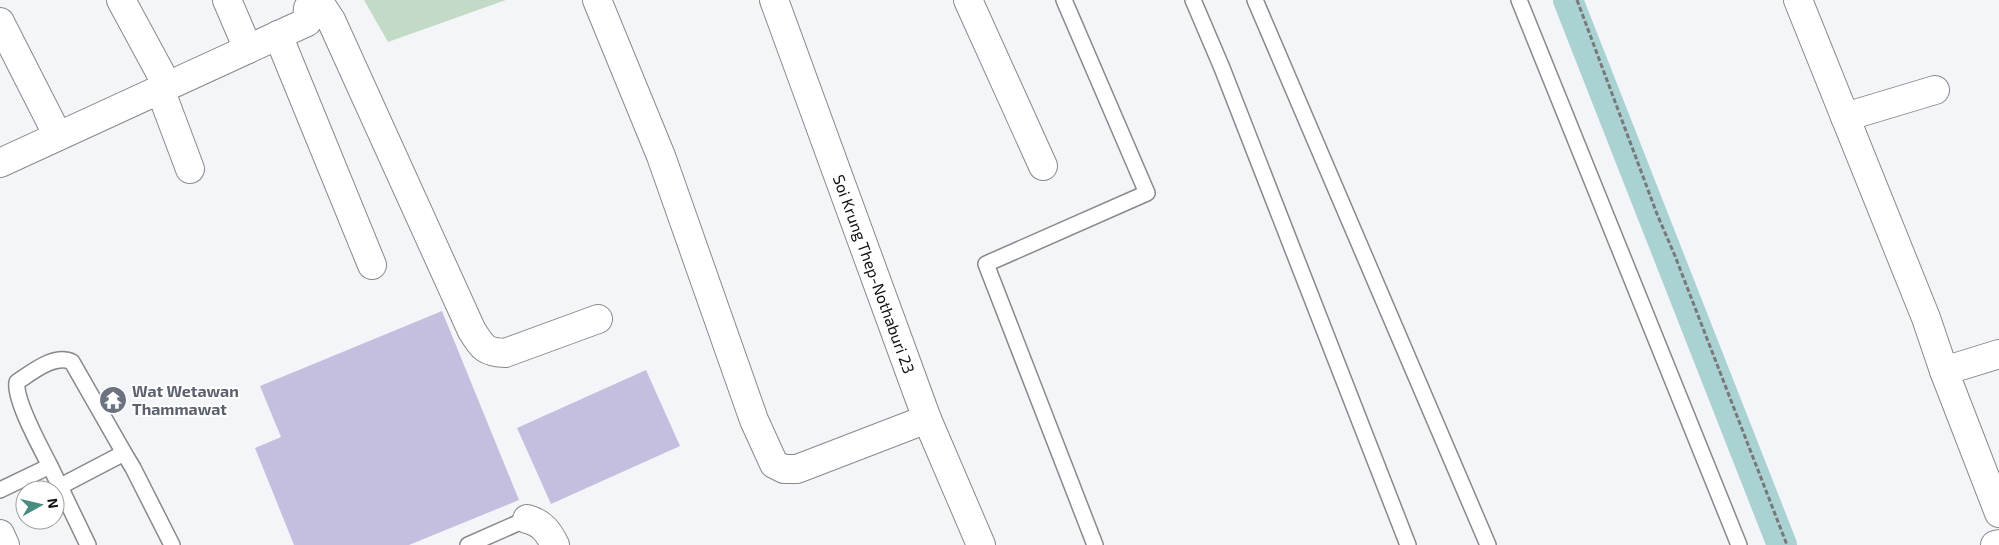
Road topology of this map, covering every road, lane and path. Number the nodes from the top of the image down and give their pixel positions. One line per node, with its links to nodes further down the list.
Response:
1 (121, 0): 16 (street)
2 (227, 0): 15 (street)
3 (597, 0): 27 (street)
4 (774, 0): 27 (street, Soi Krung Thep-Nothaburi 23)
5 (968, 0): 21 (street)
6 (1064, 0): 44 (lane)
7 (1193, 0): 45 (lane)
8 (1255, 0): 46 (lane)
9 (1519, 0): 47 (lane)
10 (1577, 0): 48 (path)
11 (1798, 0): 18 (street)
12 (319, 2): 14 (street); 24 (street)
13 (0, 22): 19 (street)
14 (278, 35): 15 (street); 23 (street)
15 (248, 49): 16 (street)
16 (164, 87): 19 (street); 22 (street)
17 (1935, 90): 18 (street)
18 (1845, 117): 26 (street)
19 (58, 136): 20 (street)
20 (0, 163)
21 (1043, 166)
22 (190, 169)
23 (372, 266)
24 (598, 319)
25 (1999, 354): 26 (street)
26 (1944, 371): 34 (street)
27 (927, 419): 43 (street, Soi Krung Thep-Nothaburi 23)
28 (124, 453): 29 (lane); 31 (lane); 40 (lane)
29 (50, 466): 30 (lane); 32 (lane)
30 (56, 480)
31 (65, 484)
32 (0, 490)
33 (65, 499): 39 (lane)
34 (1999, 512)
35 (527, 519): 41 (lane); 42 (street)
36 (0, 534): 38 (street)
37 (1999, 544): 49 (street)
38 (5, 545)
39 (88, 545)
40 (172, 545)
41 (468, 545)
42 (555, 545)
43 (981, 545)
44 (1095, 545)
45 (1408, 545)
46 (1488, 545)
47 (1738, 545)
48 (1787, 545)
49 (1995, 545)

